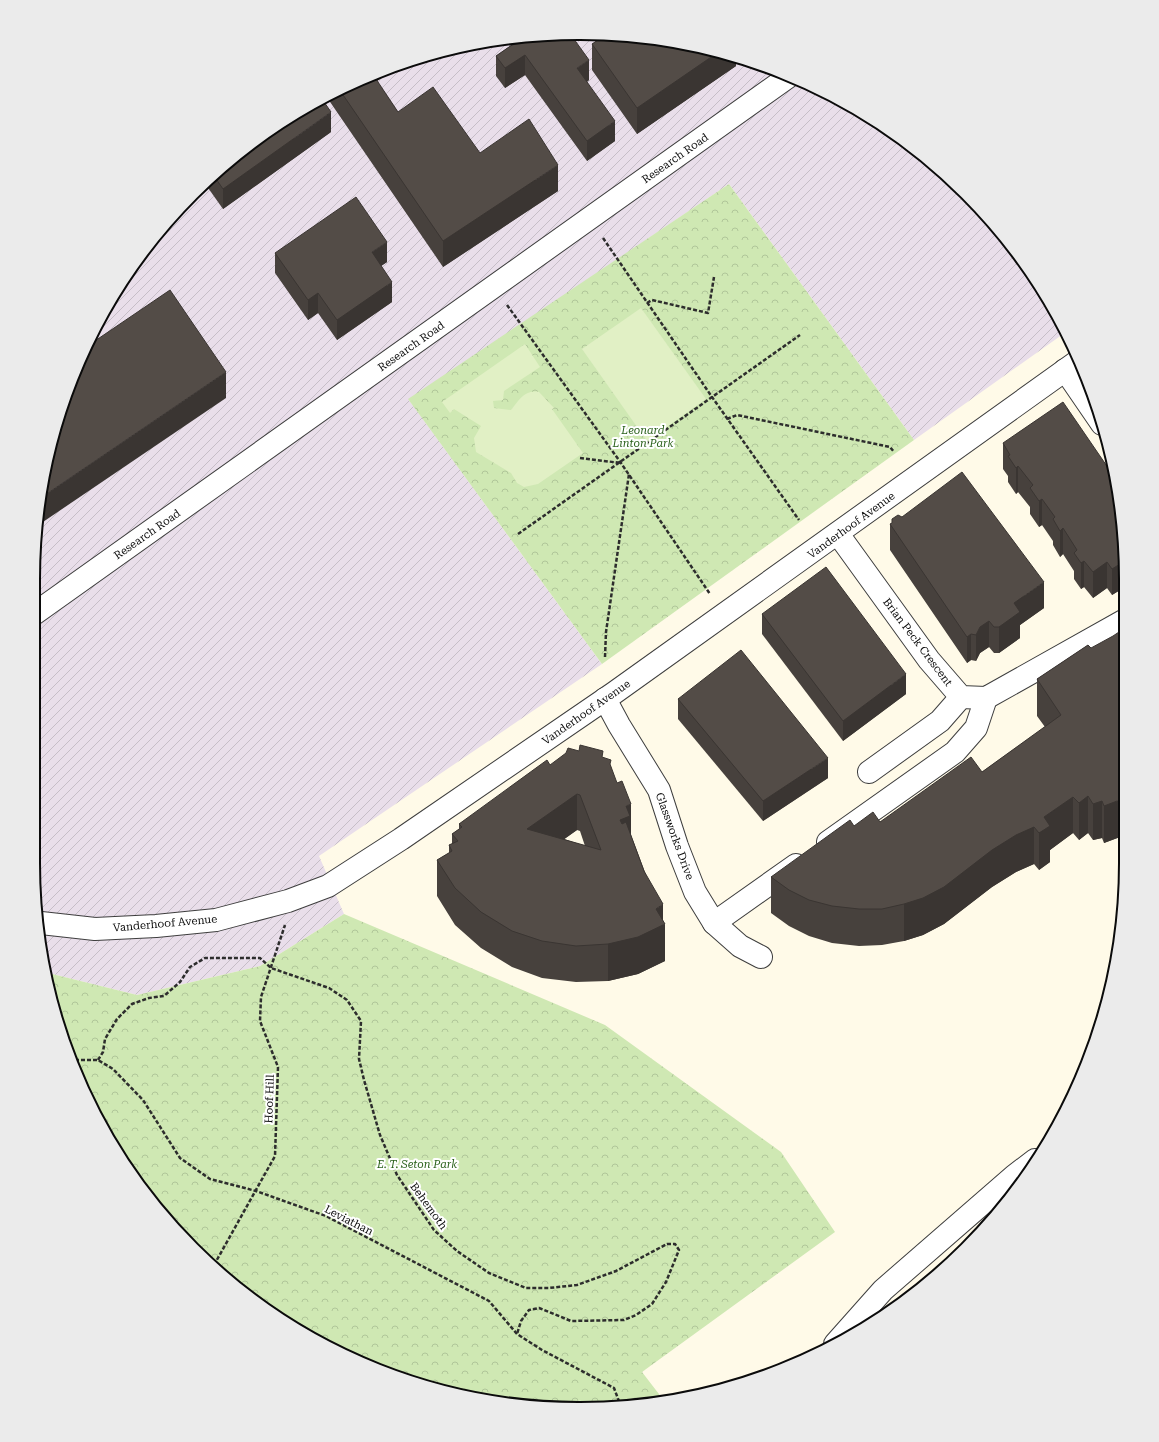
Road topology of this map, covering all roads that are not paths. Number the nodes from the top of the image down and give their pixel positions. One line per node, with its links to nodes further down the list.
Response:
1 (784, 80): 5 (street, Research Road)
2 (1072, 365): 3 (street); 4 (street, Vanderhoof Avenue)
3 (1083, 386)
4 (838, 534): 7 (street, Brian Peck Crescent); 9 (street, Vanderhoof Avenue)
5 (40, 610)
6 (1119, 623): 8 (street)
7 (960, 697): 8 (street, Brian Peck Crescent); 10 (street)
8 (986, 698): 12 (street)
9 (605, 699): 11 (street, Vanderhoof Avenue); 12 (street, Glassworks Drive)
10 (869, 772)
11 (44, 923)
12 (714, 923): 13 (street, Glassworks Drive)
13 (761, 957)
14 (1023, 1169): 15 (street)
15 (845, 1332)

